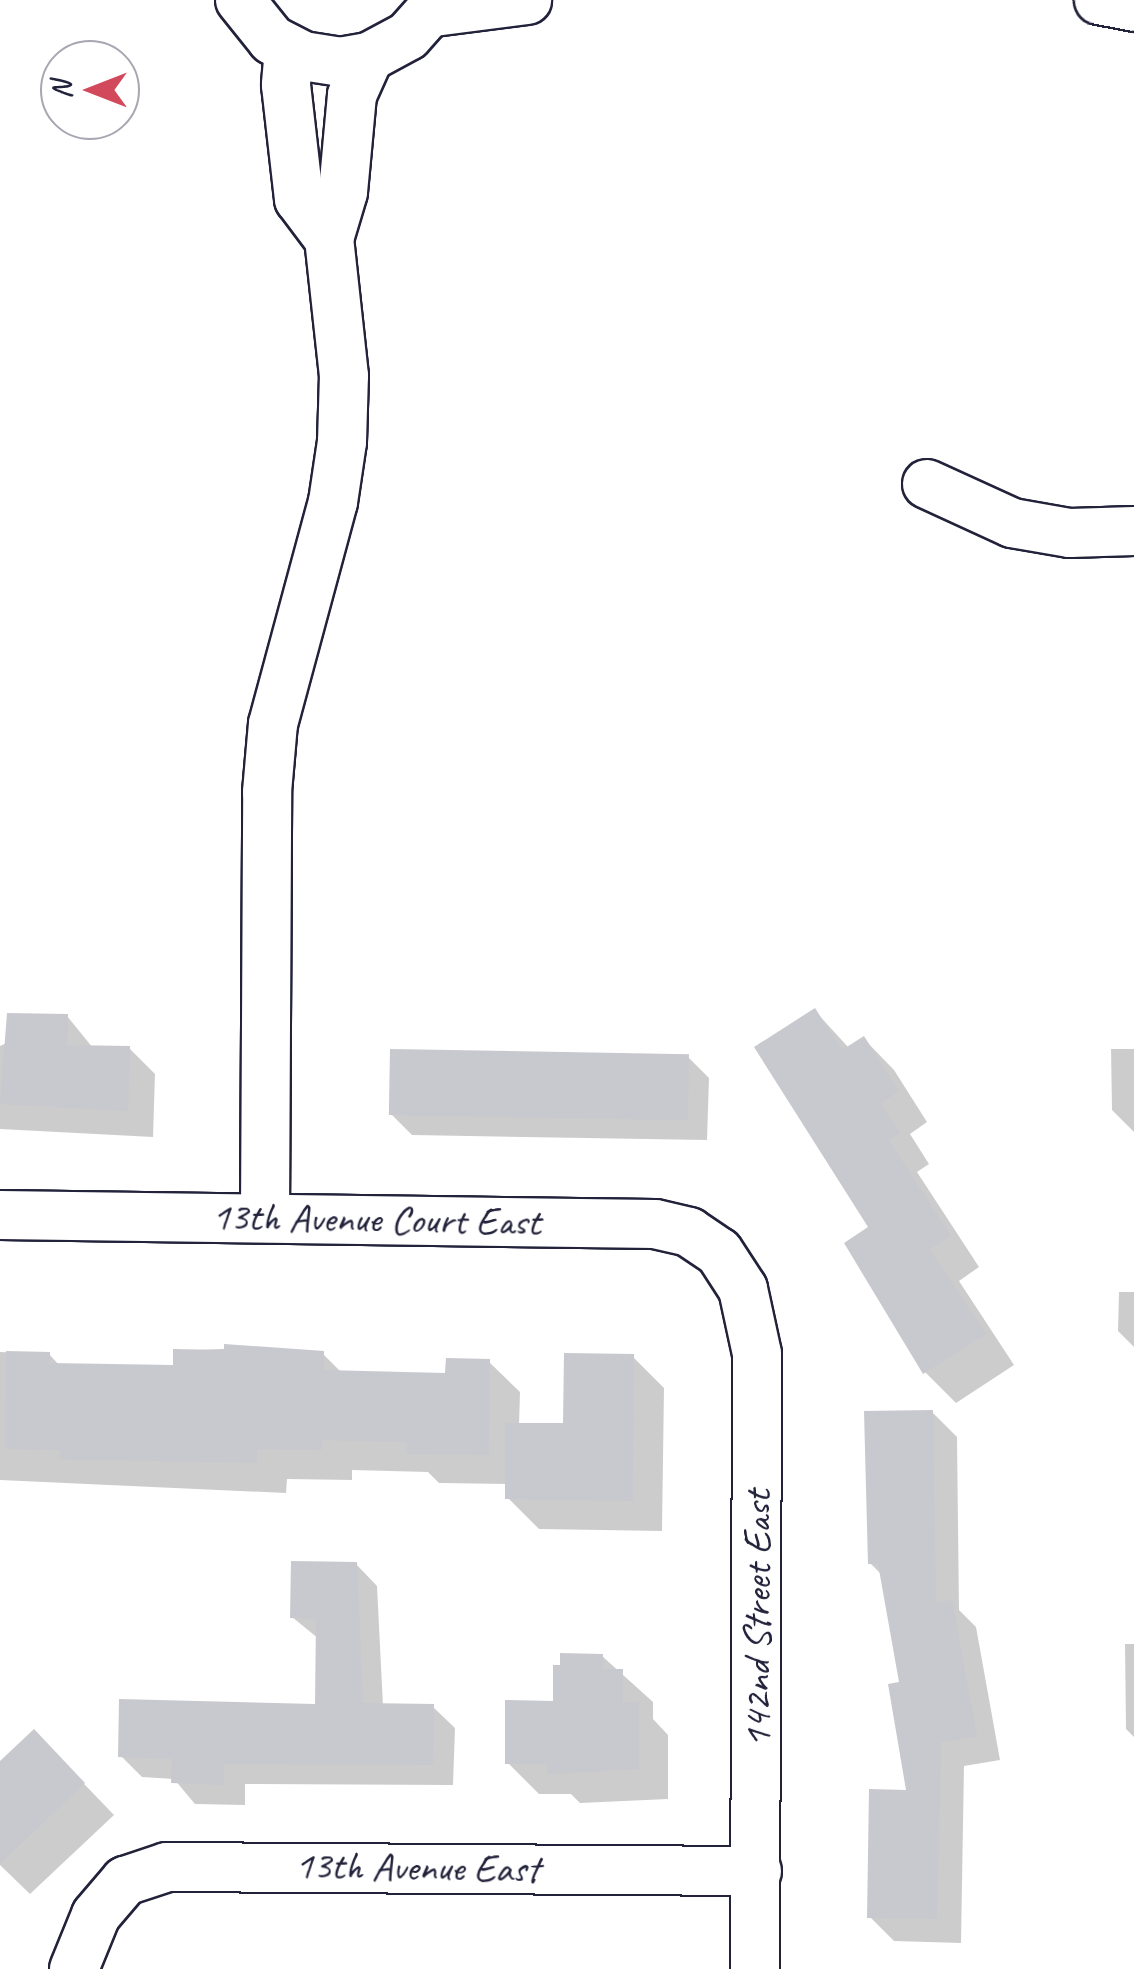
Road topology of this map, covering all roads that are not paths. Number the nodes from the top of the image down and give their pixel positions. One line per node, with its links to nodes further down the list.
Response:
1 (240, 0): 6 (street)
2 (526, 0): 4 (street)
3 (1099, 0): 5 (street)
4 (437, 6): 7 (street)
5 (1134, 7)
6 (289, 49): 7 (street); 8 (street)
7 (369, 57): 8 (street)
8 (329, 239): 12 (street)
9 (927, 484): 10 (street)
10 (1134, 531)
11 (0, 1215): 12 (street, 13th Avenue Court East)
12 (264, 1216): 13 (street, 13th Avenue Court East)
13 (735, 1273): 14 (street, 142nd Street East)
14 (756, 1871): 15 (street, 13th Avenue East); 16 (street, 142nd Street East)
15 (74, 1969)
16 (755, 1969)

